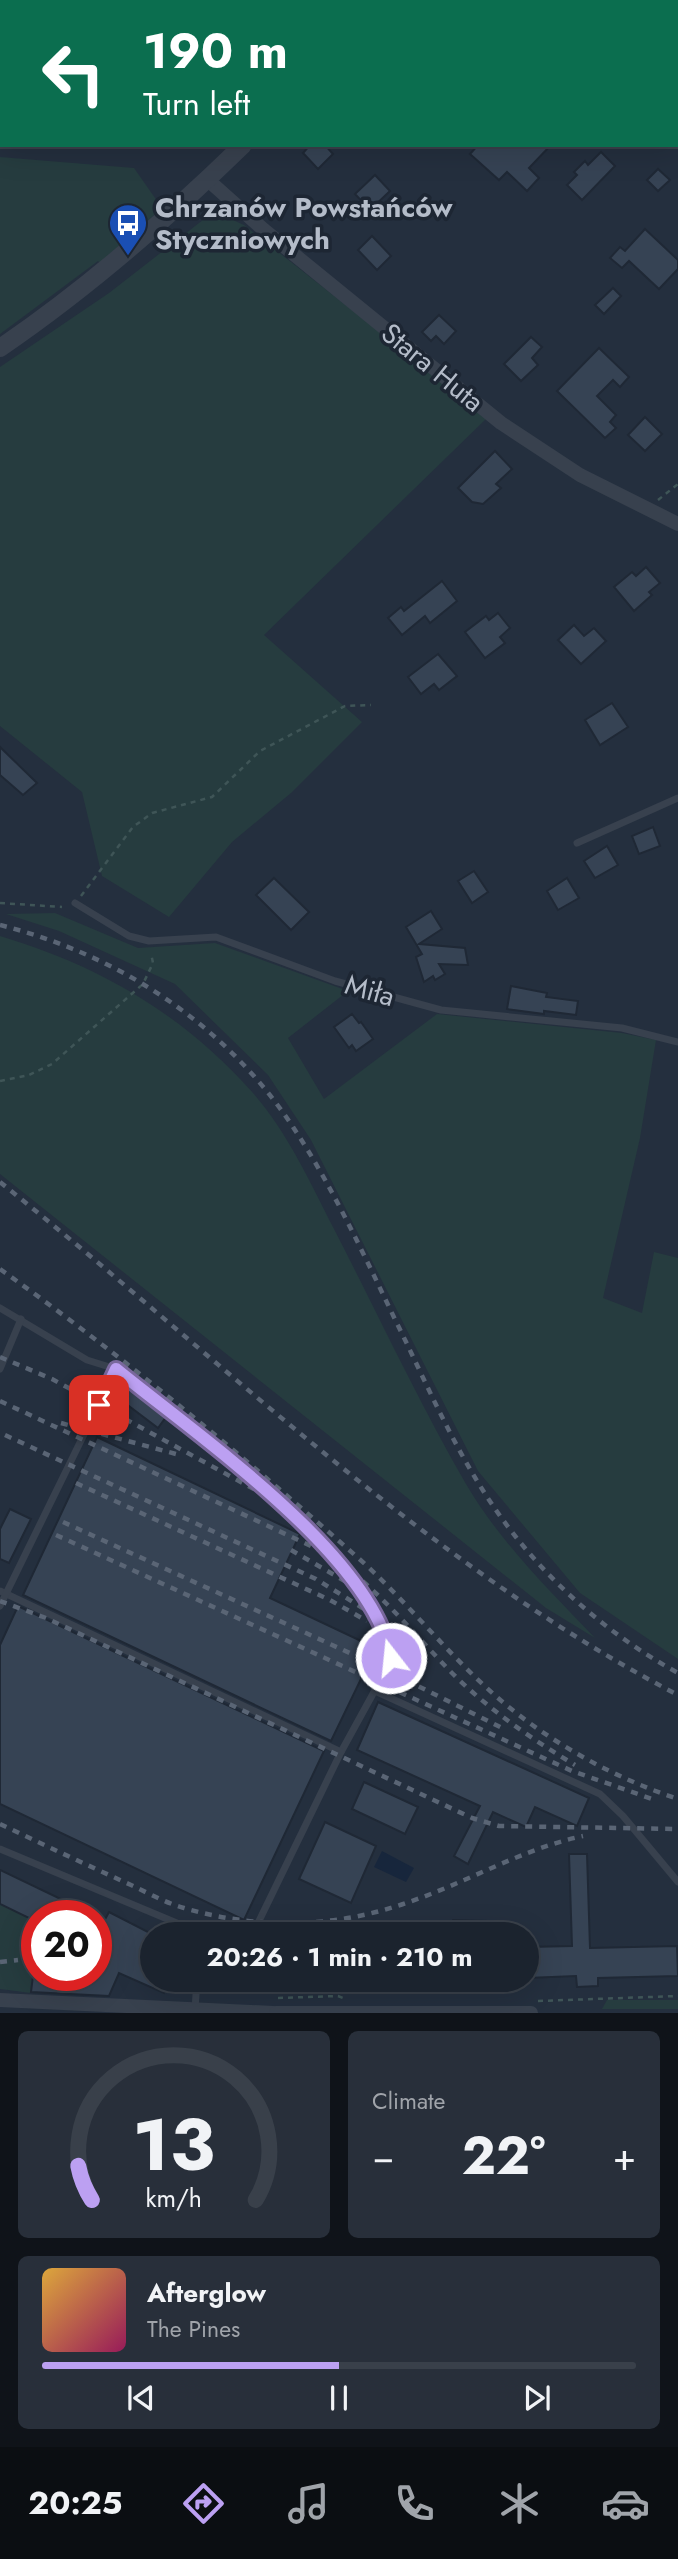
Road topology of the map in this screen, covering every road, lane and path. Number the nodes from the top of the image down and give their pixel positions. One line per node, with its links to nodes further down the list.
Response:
1 (241, 147): 2 (street)
2 (208, 180): 3 (street); 5 (street, Stara Huta)
3 (0, 348)
4 (678, 484): 5 (path)
5 (651, 511): 6 (street, Stara Huta)
6 (678, 524)
7 (371, 705): 11 (path)
8 (678, 798): 9 (lane)
9 (577, 843)
10 (0, 903): 12 (path)
11 (75, 903): 13 (lane, Miła)
12 (62, 907)
13 (149, 941): 14 (lane, Miła); 15 (path)
14 (678, 1042)
15 (0, 1081)
16 (0, 1308): 17 (lane)
17 (21, 1319): 18 (lane); 19 (lane)
18 (0, 1368)
19 (116, 1369): 20 (lane); 22 (lane)
20 (3, 1592): 21 (lane); 23 (lane)
21 (0, 1606)
22 (375, 1691): 23 (lane); 25 (lane)
23 (341, 1752): 27 (lane)
24 (0, 1849): 26 (lane)
25 (678, 1882)
26 (175, 1922)
27 (258, 1922)
28 (193, 1992): 30 (lane)
29 (0, 2000): 30 (street)
30 (188, 2011): 31 (street)
31 (275, 2013): 32 (street)
32 (434, 2013): 33 (street)
33 (455, 2013): 34 (street)
34 (531, 2013)

